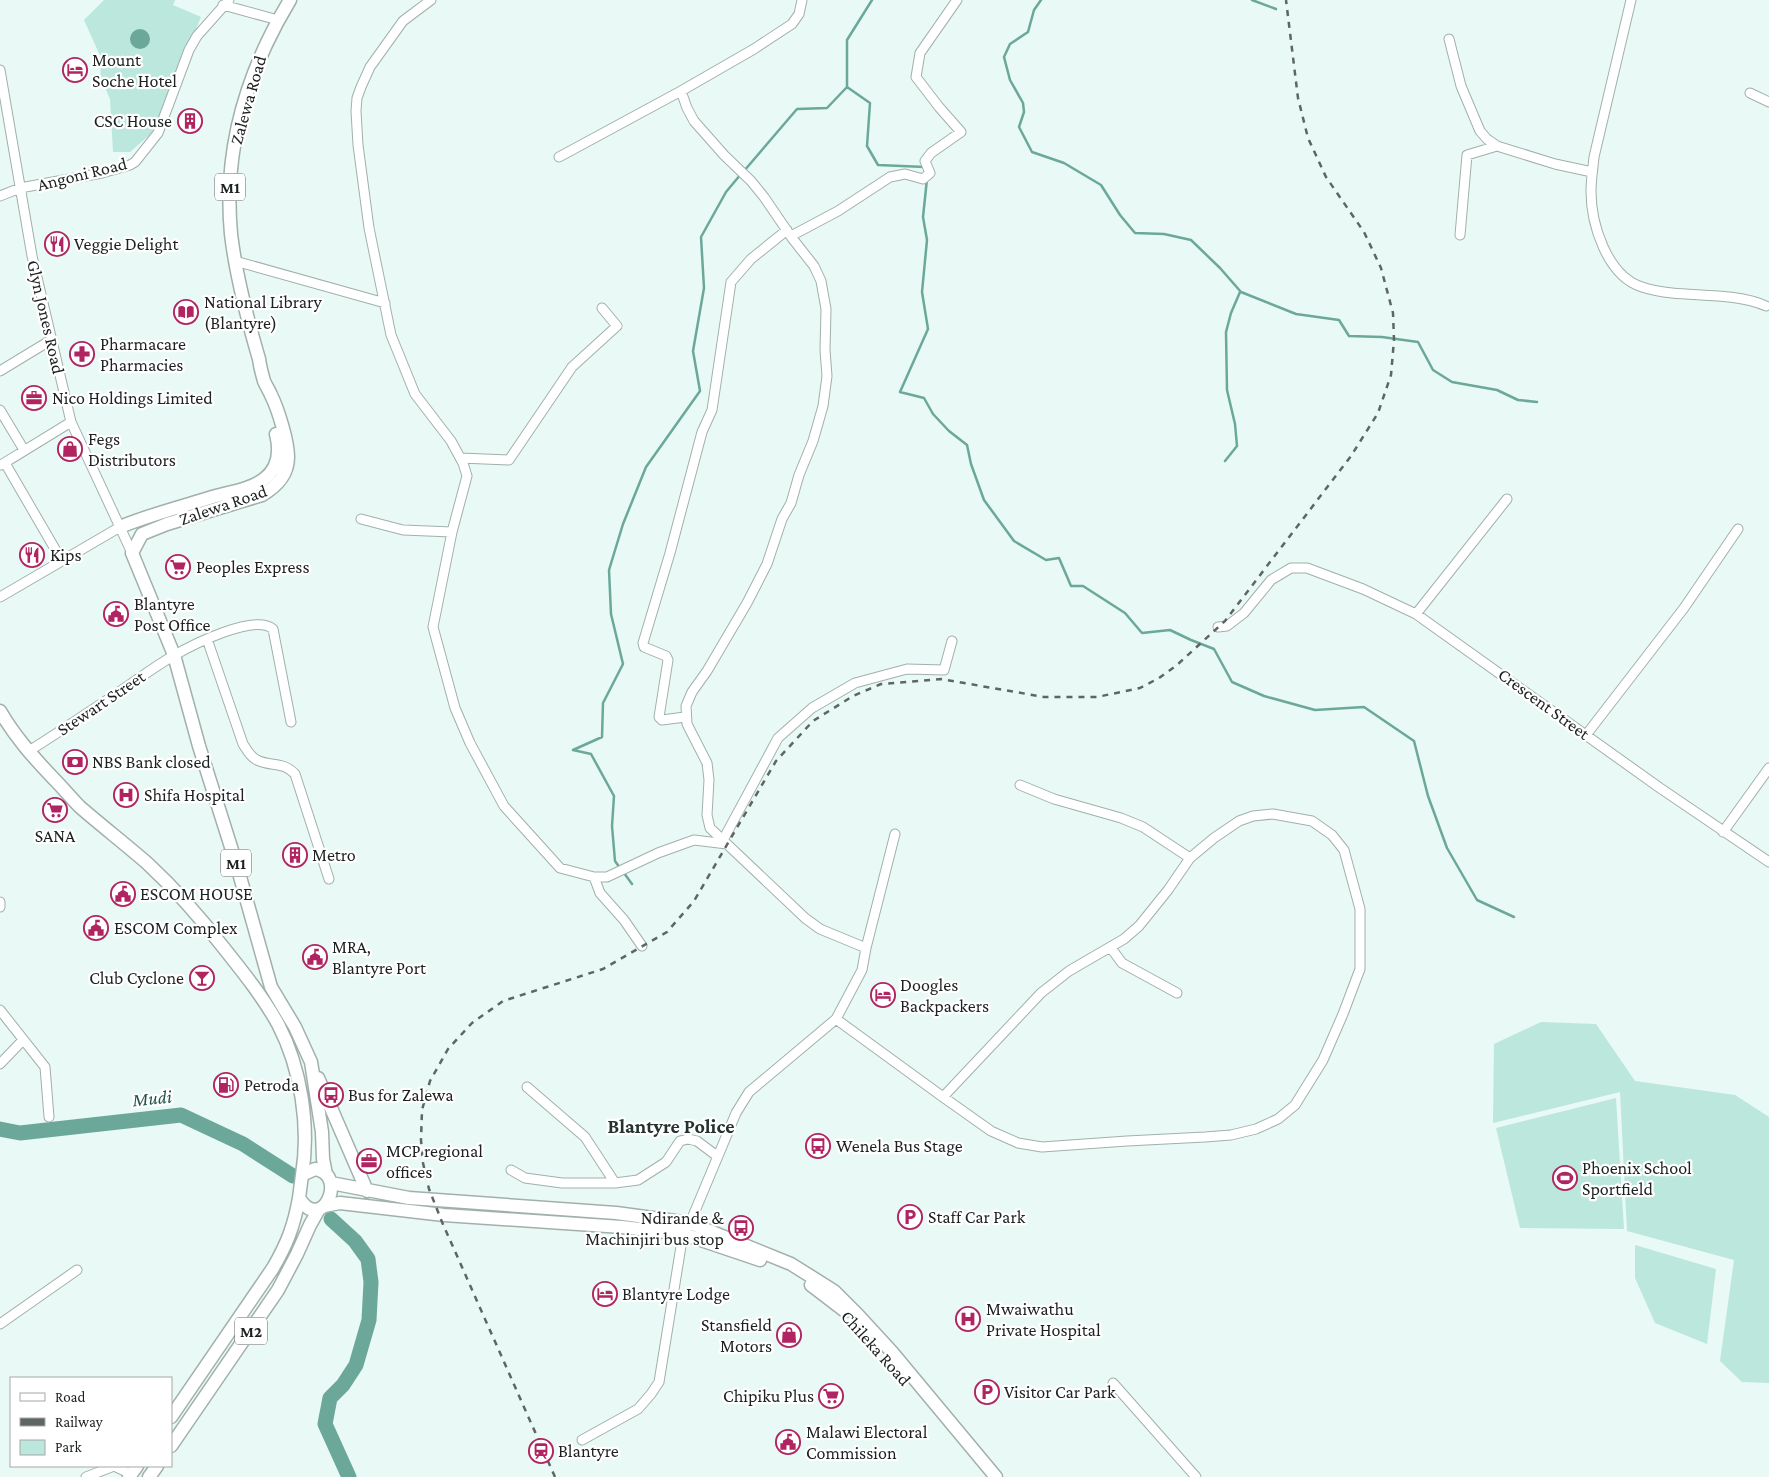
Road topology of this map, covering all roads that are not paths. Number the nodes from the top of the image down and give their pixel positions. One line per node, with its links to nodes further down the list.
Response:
1 (290, 0): 7 (highway, Zalewa Road / M1)
2 (431, 0): 21 (street)
3 (802, 0): 10 (street)
4 (957, 0): 18 (street)
5 (1631, 0): 15 (street)
6 (226, 3): 7 (street); 16 (street, Angoni Road)
7 (278, 20): 20 (highway, Zalewa Road / M1)
8 (1449, 39): 13 (street)
9 (0, 70): 16 (street, Glyn Jones Road)
10 (681, 91): 14 (street); 18 (street)
11 (1750, 93): 12 (street)
12 (1769, 102)
13 (1497, 146): 15 (street); 19 (street)
14 (559, 157)
15 (1592, 172): 22 (street)
16 (20, 188): 17 (street, Angoni Road); 24 (street, Glyn Jones Road)
17 (0, 196)
18 (789, 233): 46 (street); 46 (street)
19 (1460, 234)
20 (235, 261): 21 (street); 26 (highway, Zalewa Road / M1)
21 (385, 303): 30 (street)
22 (1766, 306)
23 (602, 308): 30 (street)
24 (51, 340): 25 (street); 28 (street, Glyn Jones Road)
25 (0, 371)
26 (265, 382): 34 (highway, Zalewa Road / M1); 37 (highway, Zalewa Road / M1)
27 (0, 410): 29 (street)
28 (71, 422): 29 (street); 34 (street, Glyn Jones Road)
29 (24, 450): 31 (street)
30 (460, 458): 36 (street)
31 (2, 464): 38 (street)
32 (1507, 499): 40 (street)
33 (361, 519): 36 (street)
34 (120, 527): 37 (street, Glyn Jones Road); 38 (street)
35 (1738, 529): 48 (street)
36 (452, 532): 57 (street)
37 (132, 552): 44 (highway, M1)
38 (62, 561): 39 (street)
39 (0, 598)
40 (1416, 614): 41 (street, Crescent Street); 48 (street, Crescent Street)
41 (1218, 627)
42 (207, 639): 44 (street, Stewart Street); 47 (street, Stewart Street); 58 (street)
43 (952, 641): 54 (street)
44 (174, 655): 49 (street, Stewart Street); 68 (highway, M1)
45 (0, 711): 49 (highway)
46 (685, 717): 54 (street)
47 (291, 722)
48 (1586, 735): 52 (street, Crescent Street)
49 (29, 751): 75 (highway)
50 (1769, 768): 52 (street)
51 (1020, 785): 55 (street)
52 (1724, 832): 56 (street, Crescent Street)
53 (895, 834): 62 (street)
54 (725, 842): 57 (street); 62 (street)
55 (1190, 858): 63 (street); 71 (street)
56 (1769, 862)
57 (594, 877): 61 (street)
58 (329, 879)
59 (0, 902): 60 (street)
60 (0, 907)
61 (642, 946)
62 (866, 948): 66 (street)
63 (1110, 948): 64 (street); 71 (street)
64 (1177, 993)
65 (0, 1010): 67 (street)
66 (836, 1019): 71 (street); 73 (street)
67 (23, 1040): 69 (street); 72 (street)
68 (311, 1062): 76 (highway, M1); 78 (highway)
69 (0, 1064)
70 (527, 1087): 77 (street)
71 (943, 1097)
72 (50, 1117)
73 (717, 1156): 77 (street); 81 (street)
74 (511, 1170): 77 (street)
75 (302, 1175): 76 (highway); 79 (highway)
76 (329, 1179): 78 (highway); 80 (highway)
77 (615, 1183)
78 (367, 1191): 81 (highway)
79 (299, 1198): 80 (highway); 85 (highway, M2)
80 (322, 1208): 81 (highway); 87 (highway, M2)
81 (687, 1229): 86 (street); 92 (highway, Chileka Road); 93 (highway)
82 (77, 1270): 83 (street)
83 (0, 1324)
84 (1113, 1383): 94 (street)
85 (172, 1416)
86 (582, 1440)
87 (172, 1445)
88 (111, 1467): 91 (street)
89 (117, 1467): 90 (street)
90 (133, 1472)
91 (86, 1477)
92 (986, 1477)
93 (996, 1477)
94 (1196, 1477)

